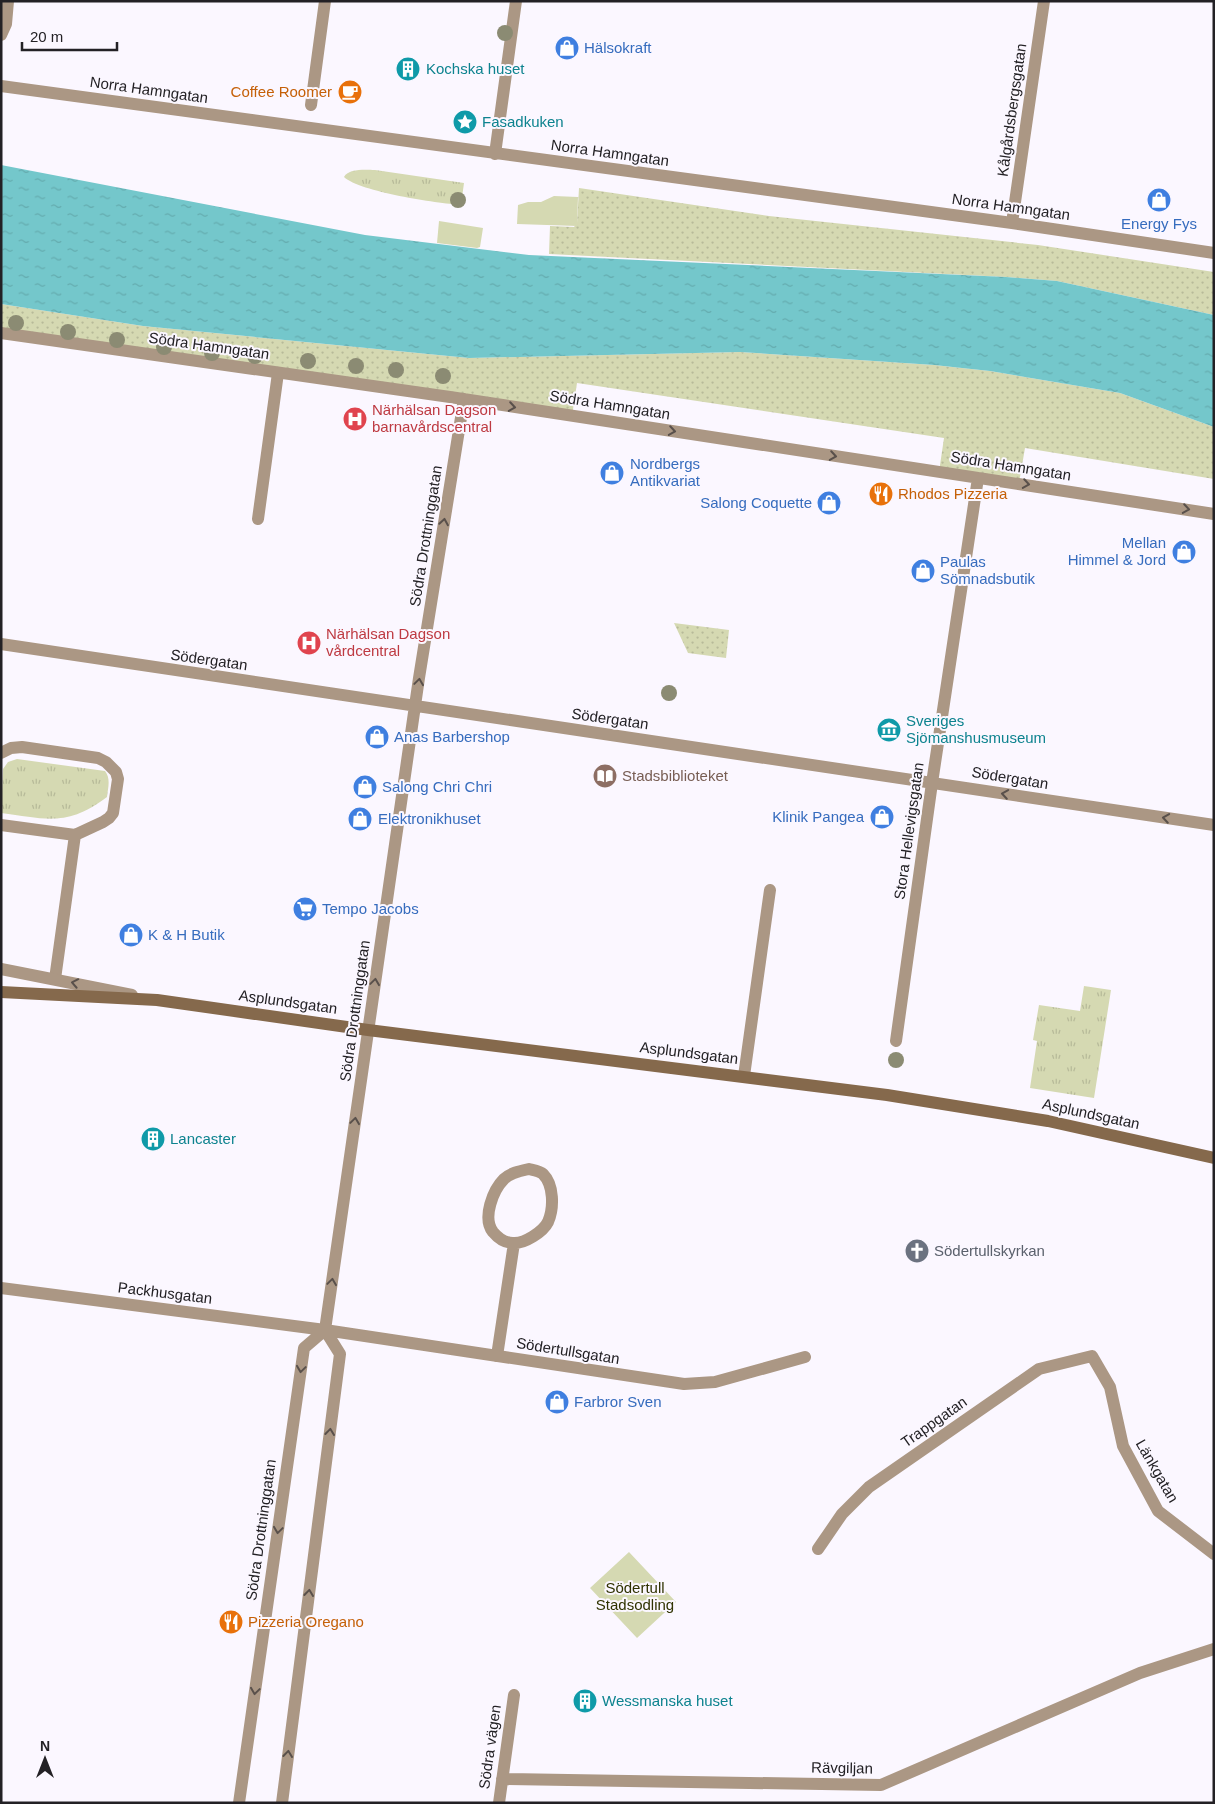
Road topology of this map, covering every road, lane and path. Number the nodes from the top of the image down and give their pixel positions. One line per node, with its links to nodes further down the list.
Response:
1 (8, 1): 5 (street)
2 (325, 1): 7 (street)
3 (516, 1): 8 (street)
4 (1044, 1): 9 (street, Kålgårdsbergsgatan)
5 (3, 27)
6 (1, 86): 8 (street, Norra Hamngatan)
7 (310, 105)
8 (495, 154): 9 (street, Norra Hamngatan)
9 (1012, 223): 10 (street, Norra Hamngatan)
10 (1214, 253)
11 (1, 333): 12 (street, Södra Hamngatan)
12 (278, 372): 13 (street, Södra Hamngatan); 16 (street)
13 (464, 399): 14 (street, Södra Hamngatan, one-way to 14); 18 (street, Södra Drottninggatan, one-way to 13)
14 (978, 478): 15 (street, Södra Hamngatan, one-way to 15); 20 (street, Stora Hellevigsgatan)
15 (1214, 514)
16 (258, 519)
17 (1, 644): 18 (street, Södergatan)
18 (416, 706): 20 (street, Södergatan); 29 (street, Södra Drottninggatan, one-way to 18)
19 (1, 754): 23 (street)
20 (932, 783): 22 (street, Södergatan, one-way to 20); 30 (street, Stora Hellevigsgatan)
21 (1, 825): 23 (street)
22 (1214, 825)
23 (75, 835): 26 (street)
24 (770, 890): 31 (street)
25 (1, 969): 26 (street, Asplundsgatan)
26 (55, 980): 28 (street, Asplundsgatan, one-way to 26)
27 (1, 992): 28 (street, Asplundsgatan)
28 (157, 1000): 29 (street, Asplundsgatan)
29 (368, 1030): 31 (street, Asplundsgatan); 35 (street, Södra Drottninggatan, one-way to 29)
30 (896, 1041)
31 (744, 1076): 32 (street, Asplundsgatan)
32 (1214, 1158)
33 (514, 1244): 33 (street); 36 (street)
34 (1, 1288): 35 (street, Packhusgatan)
35 (325, 1330): 36 (street, Södertullsgatan); 44 (street, Södra Drottninggatan, one-way to 44); 45 (street, one-way to 35)
36 (497, 1356): 38 (street, Södertullsgatan)
37 (1092, 1356): 39 (street, Trappgatan); 40 (street, Länkgatan)
38 (805, 1357)
39 (818, 1549)
40 (1214, 1554)
41 (1214, 1648): 43 (street, Rävgiljan)
42 (514, 1695): 43 (street, Södra vägen)
43 (502, 1779): 46 (street, Södra vägen)
44 (239, 1803)
45 (282, 1803)
46 (499, 1803)

